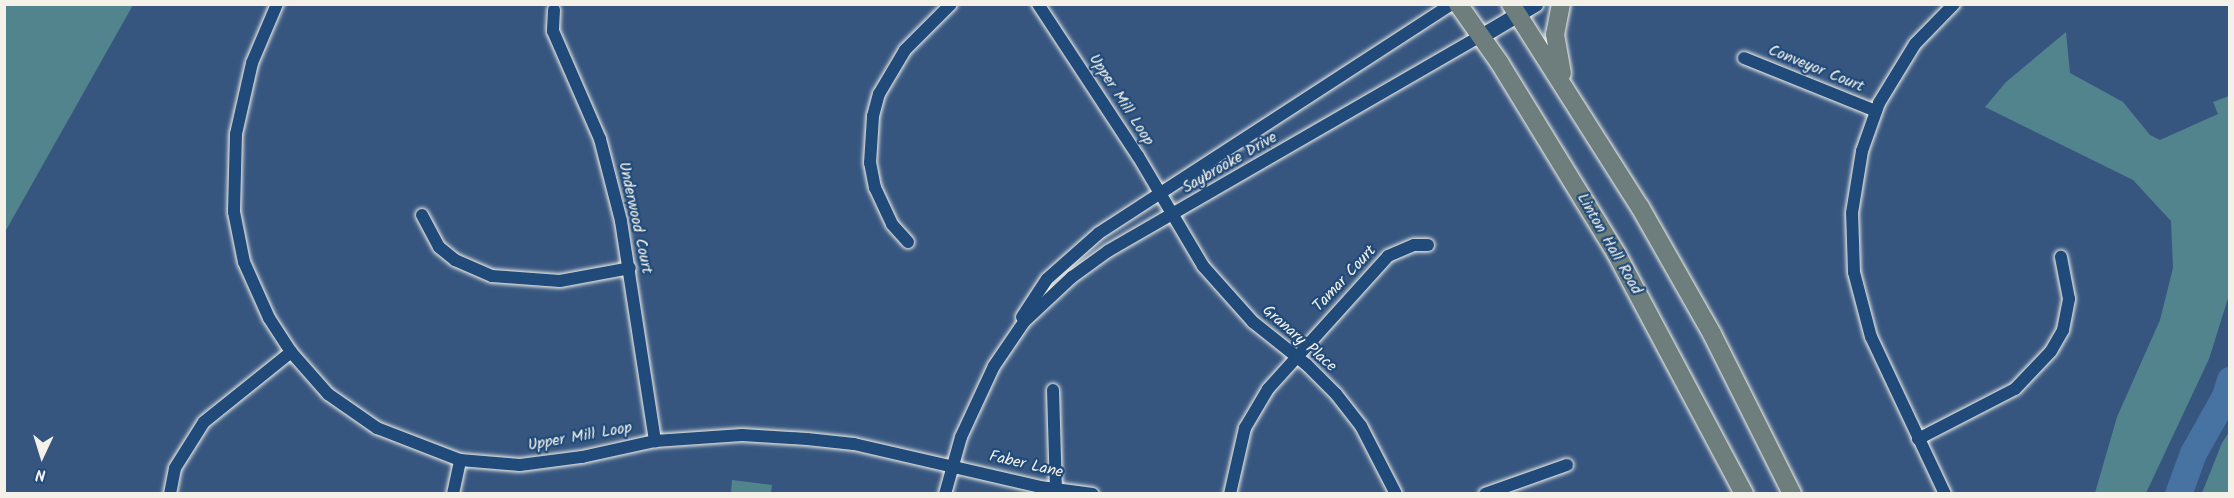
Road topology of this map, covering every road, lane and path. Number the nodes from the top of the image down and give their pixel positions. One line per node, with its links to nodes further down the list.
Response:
1 (277, 4): 23 (street, Upper Mill Loop)
2 (951, 4): 18 (street)
3 (1038, 4): 15 (street, Upper Mill Loop)
4 (1452, 4): 15 (street, Saybrooke Drive)
5 (1458, 4): 11 (main road, Linton Hall Road)
6 (1535, 4): 10 (street)
7 (1561, 4): 13 (main road)
8 (1954, 4): 14 (street)
9 (554, 10): 21 (street, Underwood Court)
10 (1515, 10): 11 (street); 13 (main road)
11 (1481, 36): 17 (street, Saybrooke Drive); 40 (main road, Linton Hall Road)
12 (1744, 58): 14 (street, Conveyor Court)
13 (1564, 83): 32 (main road)
14 (1876, 111): 26 (street)
15 (1159, 192): 17 (street, Upper Mill Loop); 22 (street, Saybrooke Drive)
16 (422, 215): 21 (street)
17 (1173, 215): 22 (street, Saybrooke Drive); 24 (street, Granary Place)
18 (908, 242)
19 (1428, 245): 24 (street, Tamar Court)
20 (2061, 257): 26 (street)
21 (630, 268): 27 (street, Underwood Court)
22 (1011, 340): 29 (street, Saybrooke Drive)
23 (291, 352): 28 (street, Upper Mill Loop); 33 (street)
24 (1298, 356): 37 (street, Tamar Court); 38 (street, Granary Place)
25 (1053, 390): 31 (street)
26 (1918, 440): 41 (street)
27 (655, 441): 28 (street, Upper Mill Loop); 29 (street, Upper Mill Loop)
28 (460, 460): 34 (street)
29 (952, 465): 31 (street, Faber Lane); 35 (street, Saybrooke Drive)
30 (1567, 465): 39 (street)
31 (1056, 490): 36 (street, Faber Lane)
32 (1791, 493)
33 (170, 494)
34 (453, 494)
35 (945, 494)
36 (1093, 494)
37 (1230, 494)
38 (1396, 494)
39 (1485, 494)
40 (1744, 494)
41 (1945, 494)

